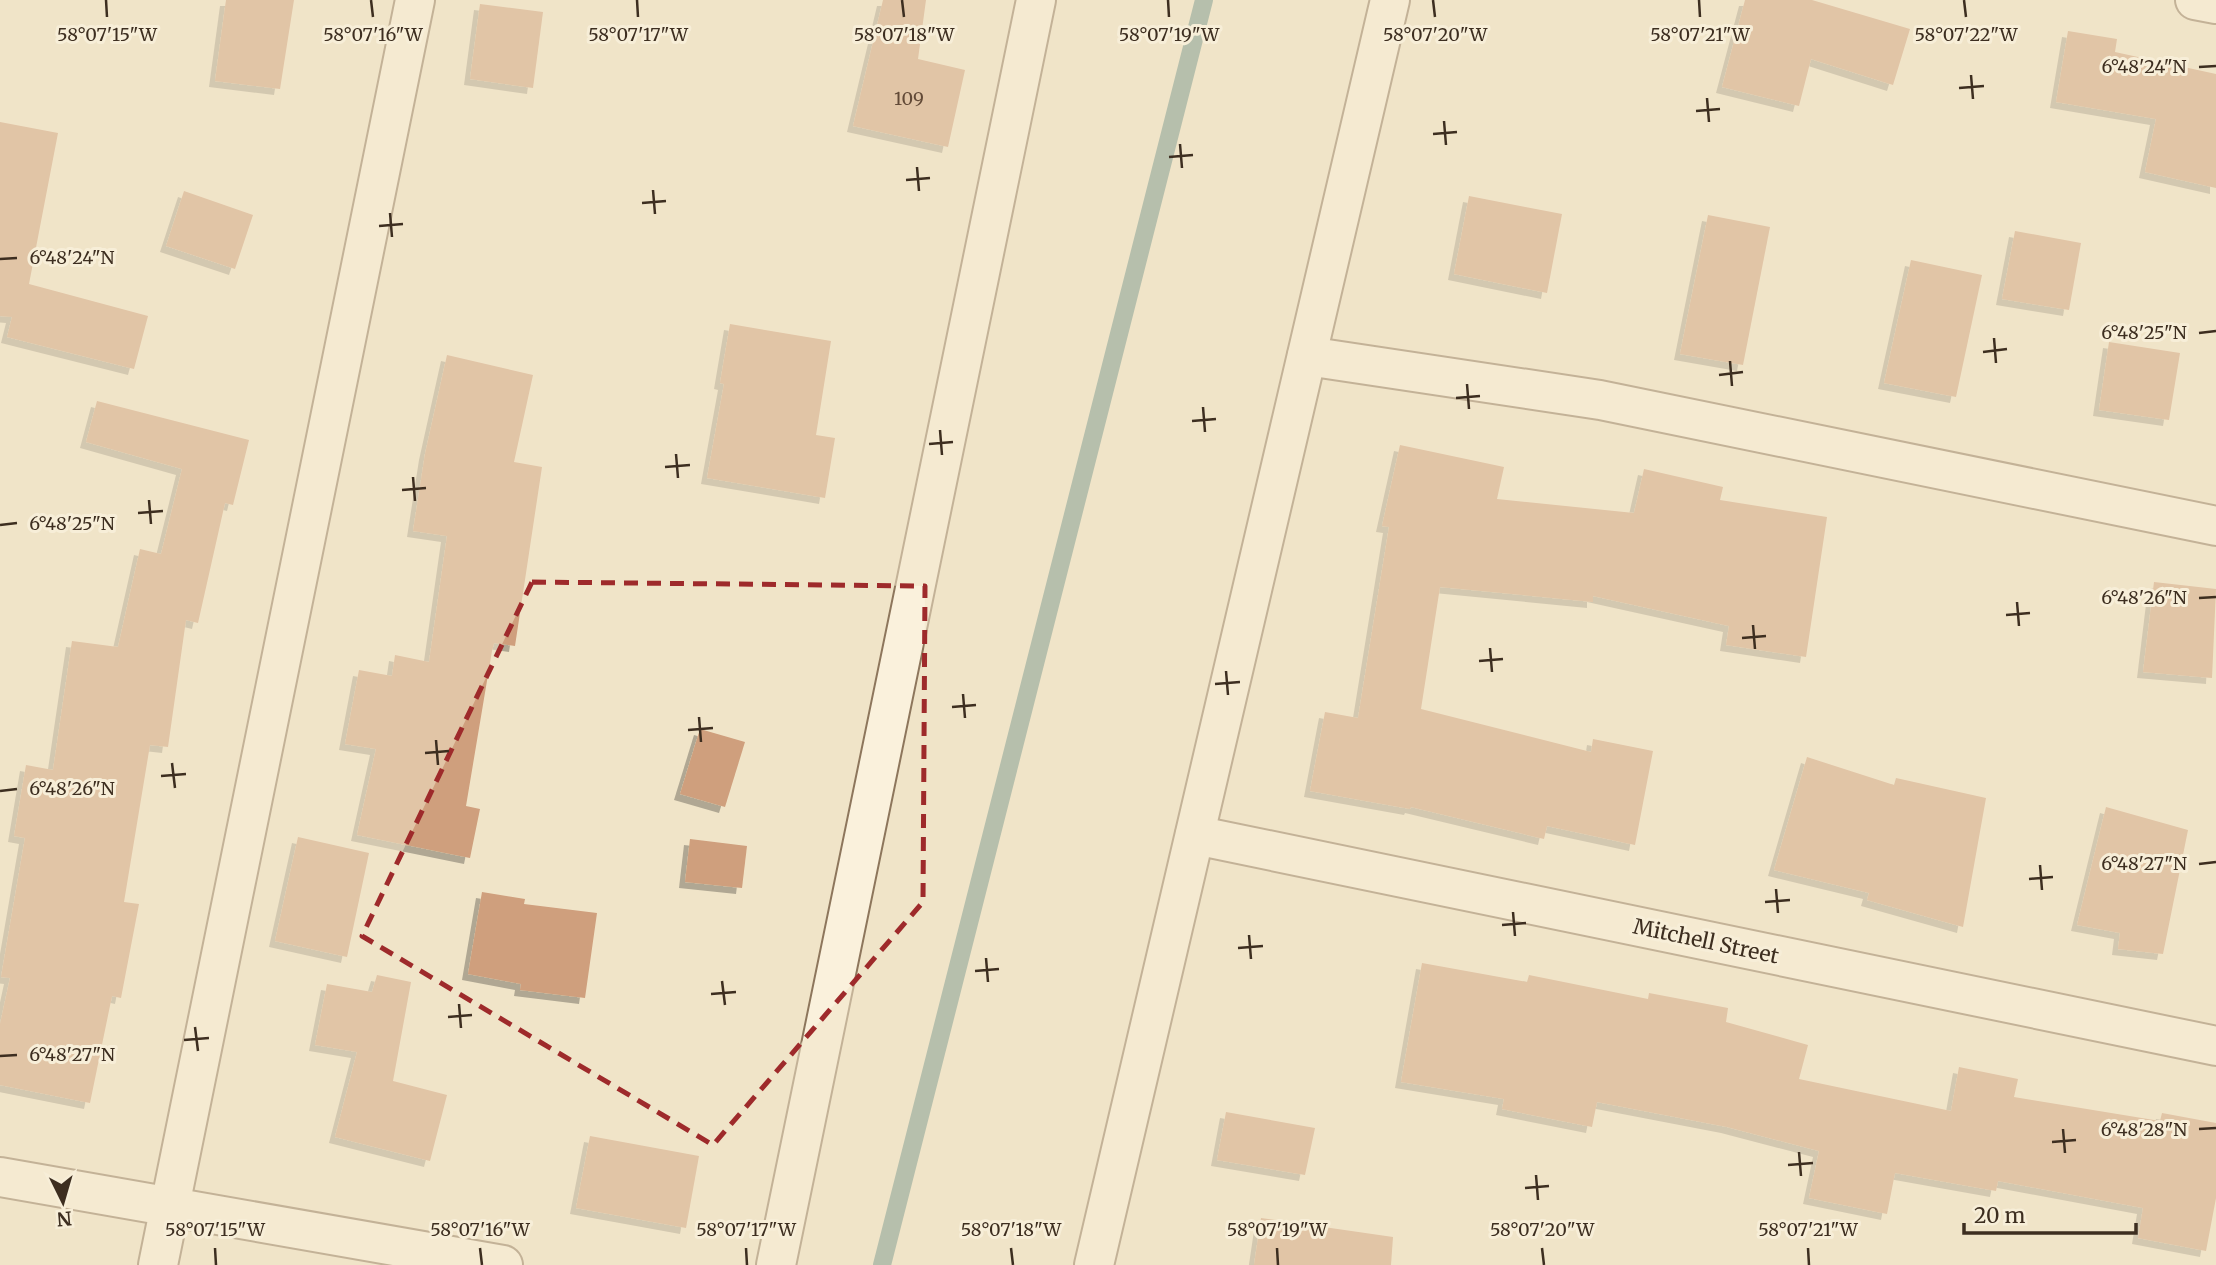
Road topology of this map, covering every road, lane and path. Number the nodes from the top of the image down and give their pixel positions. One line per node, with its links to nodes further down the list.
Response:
1 (415, 0): 11 (street)
2 (1036, 0): 14 (street)
3 (1390, 0): 6 (street)
4 (2195, 0): 5 (street)
5 (2216, 4)
6 (1307, 356): 7 (street); 8 (street)
7 (2216, 526)
8 (1195, 835): 9 (street, Mitchell Street); 15 (street)
9 (2216, 1046)
10 (0, 1177): 11 (street)
11 (169, 1209): 12 (street); 13 (street)
12 (158, 1265)
13 (503, 1265)
14 (776, 1265)
15 (1094, 1265)

